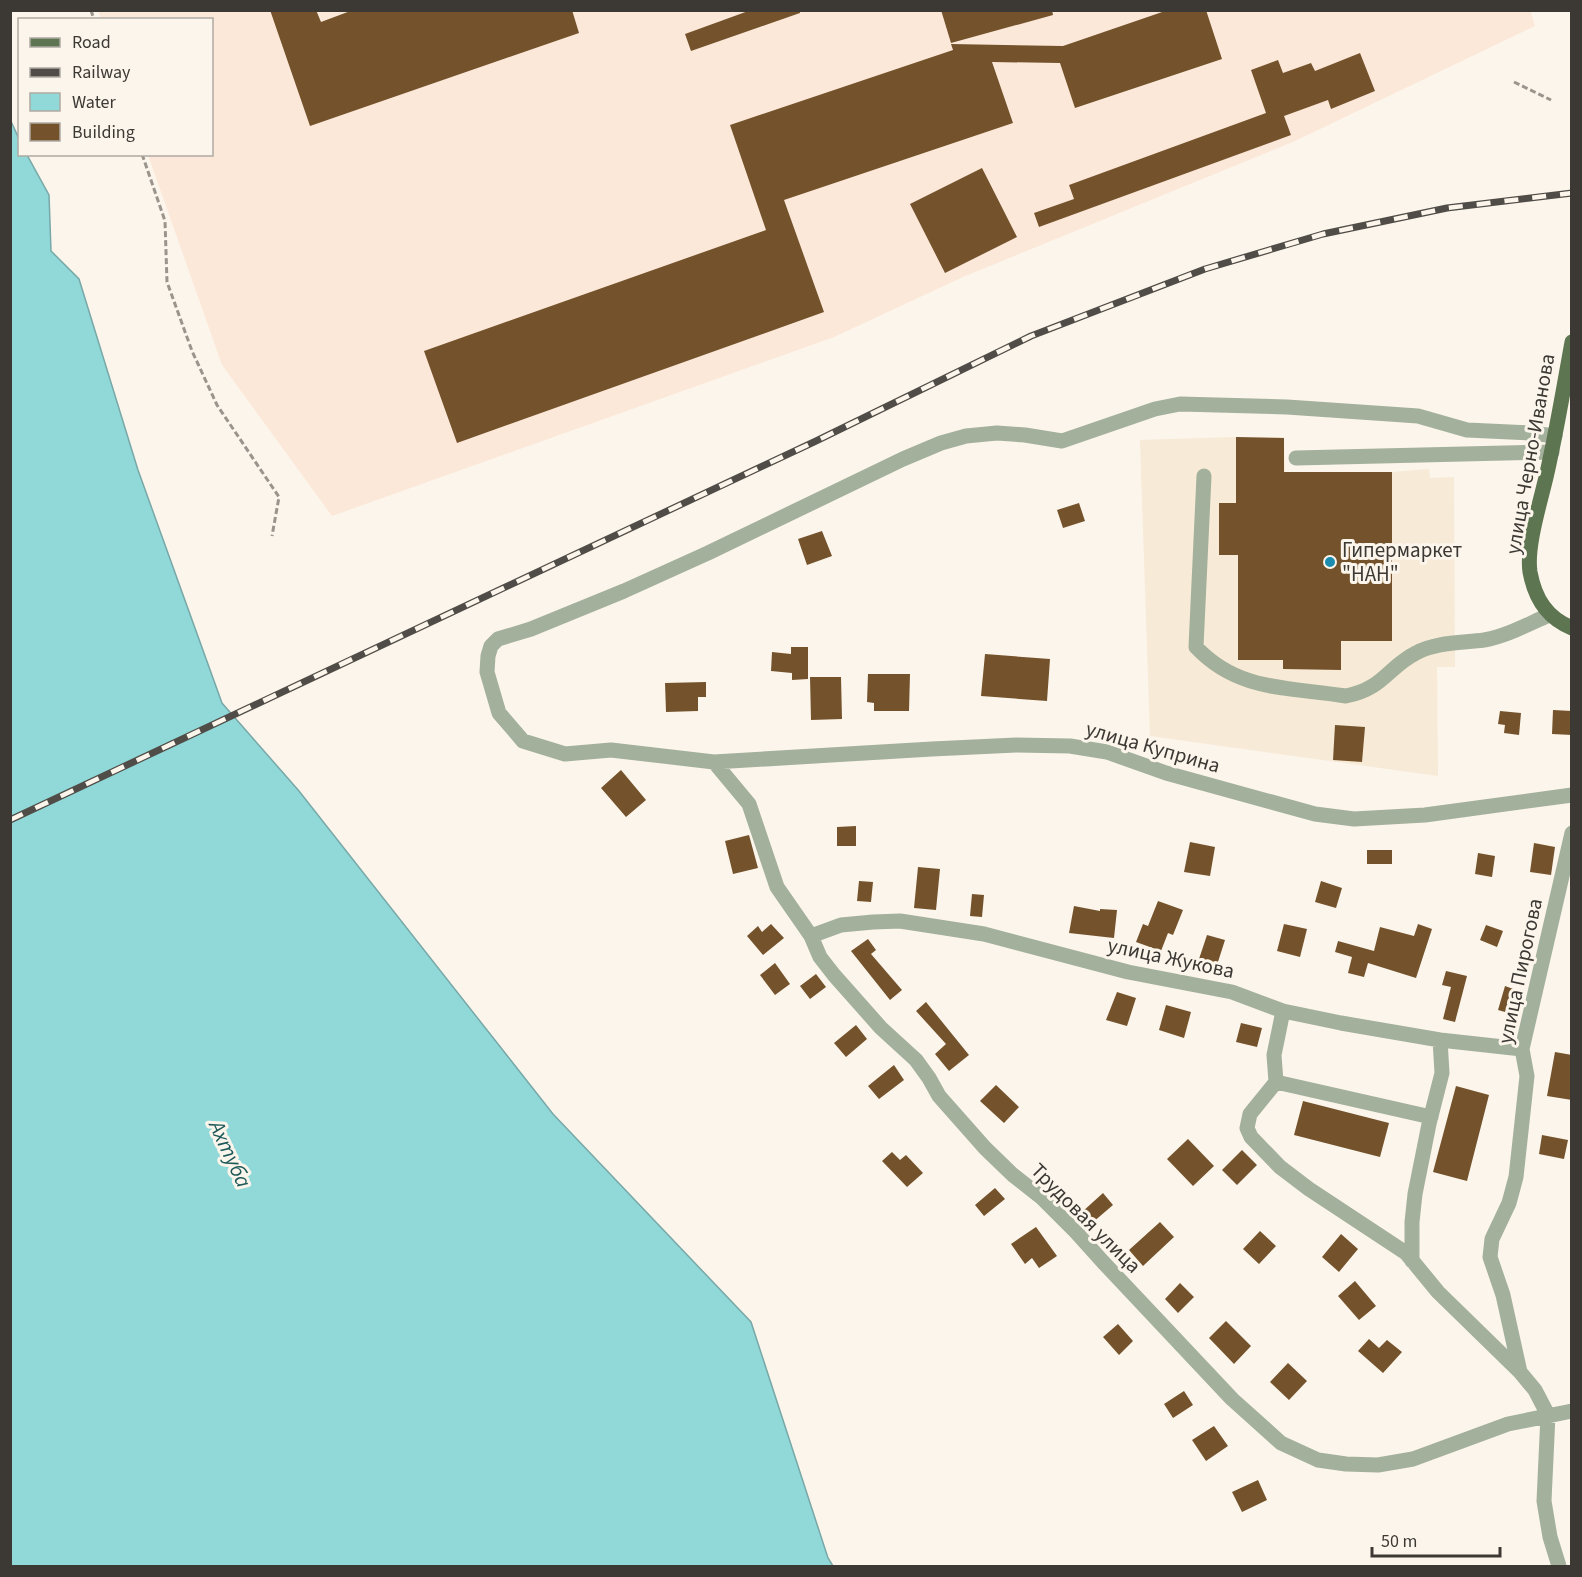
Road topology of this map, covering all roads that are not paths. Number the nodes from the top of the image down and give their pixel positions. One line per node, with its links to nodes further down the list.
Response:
1 (1572, 342): 2 (main road, улица Черно-Иванова)
2 (1566, 407): 3 (main road, улица Черно-Иванова)
3 (1553, 444): 4 (street); 6 (main road, улица Черно-Иванова); 8 (street, улица Куприна)
4 (1296, 458)
5 (1204, 476): 6 (street)
6 (1549, 615): 7 (main road)
7 (1572, 628)
8 (714, 762): 9 (street, улица Куприна); 11 (street, Трудовая улица)
9 (1572, 795)
10 (1572, 833): 14 (street, улица Пирогова)
11 (811, 936): 12 (street, улица Жукова); 20 (street, Трудовая улица)
12 (1283, 1011): 13 (street, улица Жукова); 15 (street)
13 (1440, 1040): 14 (street, улица Жукова); 16 (street)
14 (1522, 1049): 18 (street, улица Пирогова)
15 (1276, 1082): 16 (street); 17 (street)
16 (1431, 1117): 17 (street)
17 (1412, 1261): 18 (street)
18 (1520, 1372): 20 (street, улица Пирогова)
19 (1572, 1411): 20 (street, Трудовая улица)
20 (1548, 1415): 21 (street)
21 (1564, 1563)

